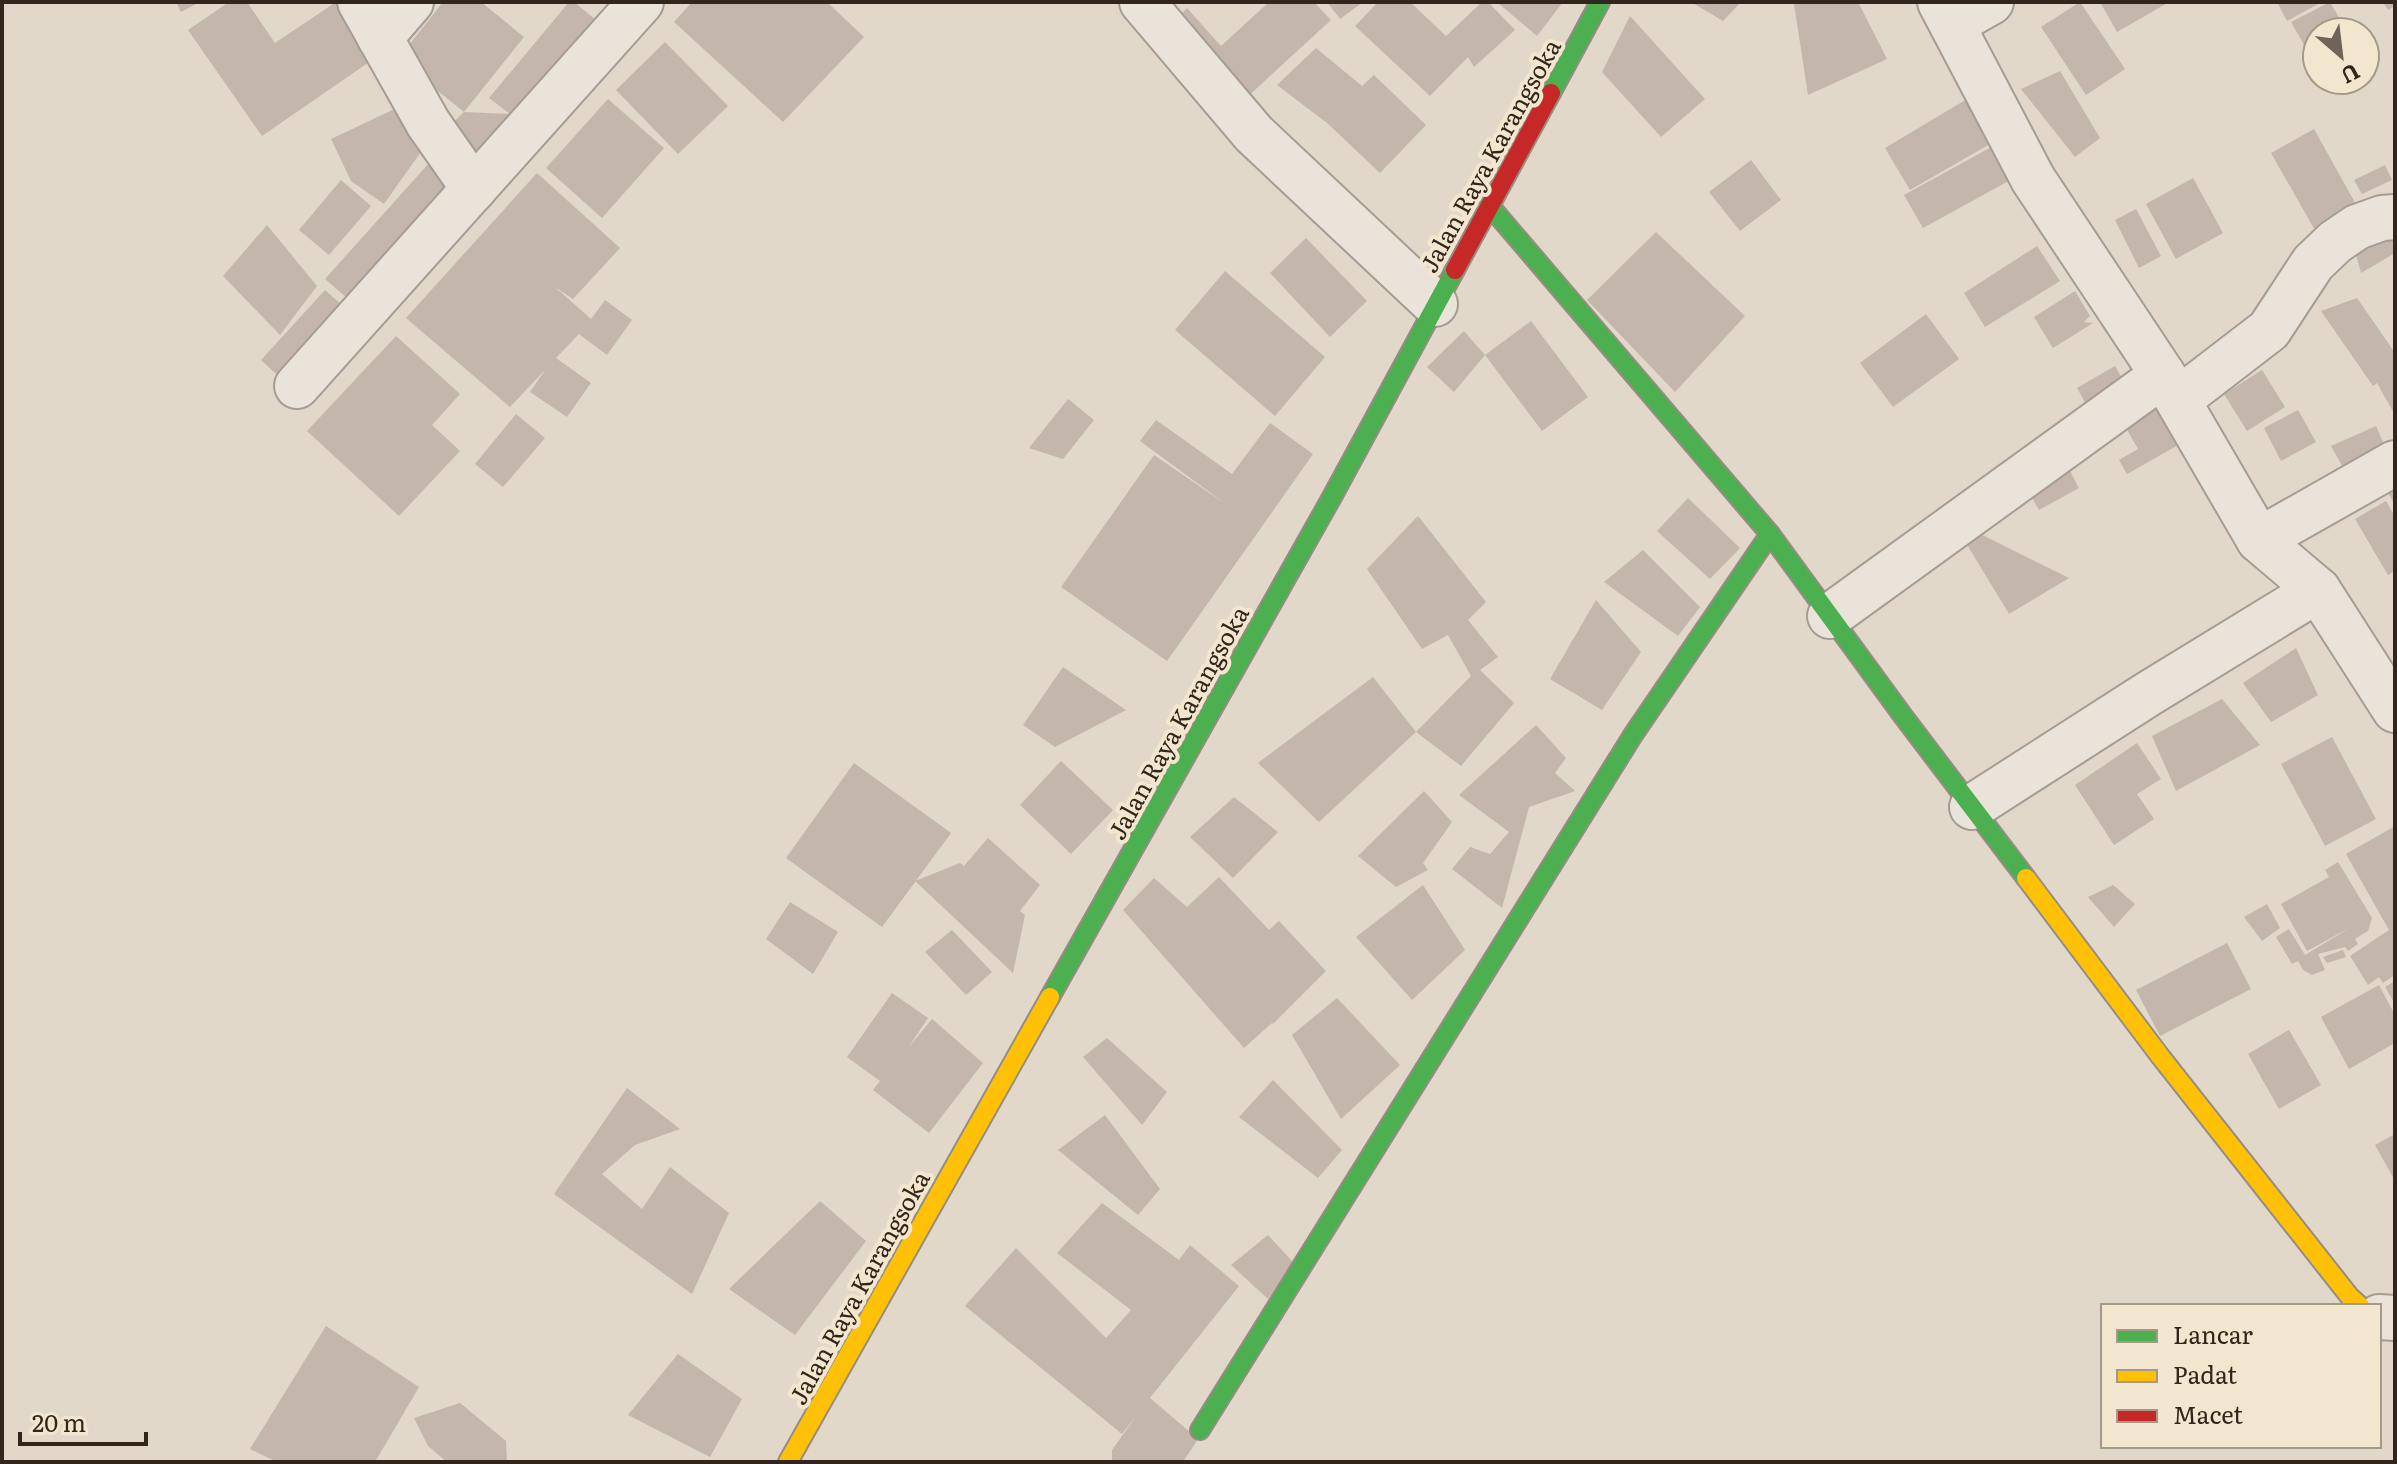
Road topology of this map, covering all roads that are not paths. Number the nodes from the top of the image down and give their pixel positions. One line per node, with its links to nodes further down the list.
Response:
1 (411, 2): 7 (street)
2 (641, 2): 8 (street)
3 (1142, 2): 11 (street)
4 (1600, 2): 9 (street, Jalan Raya Karangsoka)
5 (1991, 2): 6 (street)
6 (1946, 13): 13 (street)
7 (370, 20): 8 (street)
8 (474, 189): 12 (street)
9 (1489, 205): 11 (street, Jalan Raya Karangsoka); 15 (street)
10 (2395, 217): 13 (street)
11 (1435, 304): 23 (street, Jalan Raya Karangsoka)
12 (297, 386)
13 (2170, 388): 16 (street); 18 (street)
14 (2395, 463): 16 (street)
15 (1770, 534): 18 (street); 22 (street)
16 (2259, 540): 17 (street)
17 (2318, 590): 19 (street); 20 (street)
18 (1830, 616): 20 (street)
19 (2395, 710)
20 (1972, 807): 21 (street)
21 (2358, 1304)
22 (1200, 1430)
23 (788, 1462)

